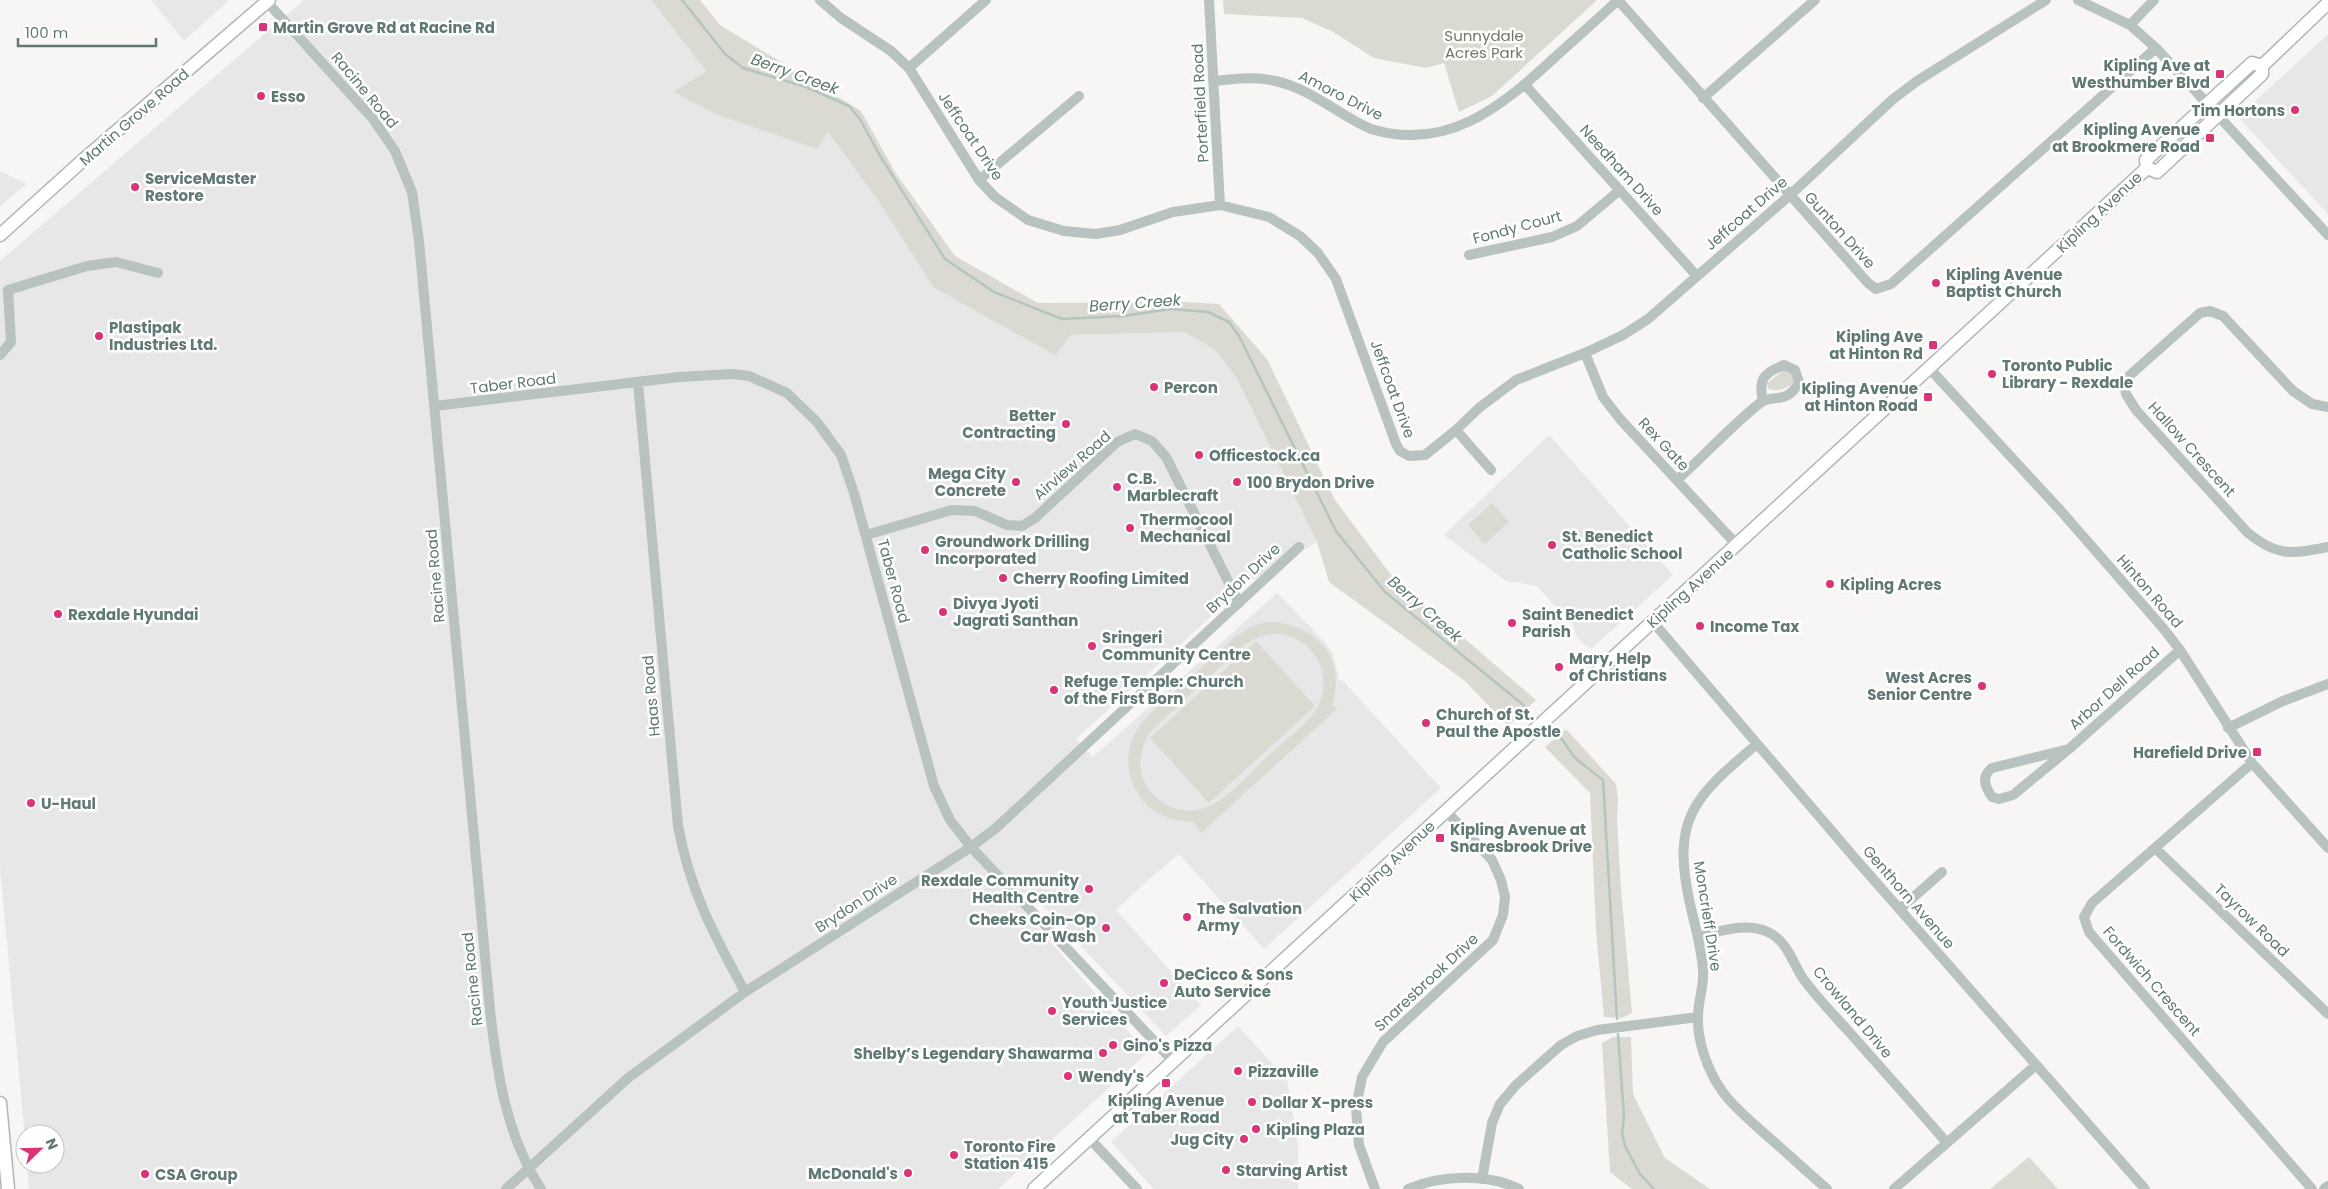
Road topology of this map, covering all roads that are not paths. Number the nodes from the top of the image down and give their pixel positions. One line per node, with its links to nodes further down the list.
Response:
1 (820, 0): 14 (street, Jeffcoat Drive)
2 (986, 0): 14 (street)
3 (1209, 0): 15 (street, Porterfield Road)
4 (1618, 0): 16 (street, Amoro Drive); 18 (street, Gunton Drive)
5 (1815, 0): 18 (street)
6 (2046, 0): 24 (street, Jeffcoat Drive)
7 (2078, 0): 11 (street)
8 (2154, 0): 11 (street)
9 (268, 1): 27 (main road, Martin Grove Road); 36 (street, Racine Road)
10 (2328, 3): 13 (main road, Kipling Avenue)
11 (2130, 25): 12 (street)
12 (2156, 48): 19 (street); 24 (street, Gunton Drive)
13 (2262, 66): 19 (main road, Kipling Avenue); 20 (main road, Kipling Avenue)
14 (910, 68): 22 (street, Jeffcoat Drive)
15 (1214, 80): 16 (street, Amoro Drive); 25 (street, Porterfield Road)
16 (1525, 85): 23 (street, Needham Drive)
17 (1079, 96): 22 (street)
18 (1703, 98): 24 (street, Gunton Drive)
19 (2207, 102): 20 (street); 21 (main road, Kipling Avenue)
20 (2218, 115): 21 (main road, Kipling Avenue); 26 (street)
21 (2147, 168): 33 (main road, Kipling Avenue)
22 (979, 180): 25 (street, Jeffcoat Drive)
23 (1620, 190): 28 (street, Fondy Court); 30 (street, Needham Drive)
24 (1789, 196): 30 (street, Jeffcoat Drive)
25 (1220, 204): 38 (street, Jeffcoat Drive)
26 (2328, 234)
27 (0, 235)
28 (1469, 256)
29 (158, 272): 32 (street)
30 (1696, 275): 31 (street, Jeffcoat Drive)
31 (1585, 353): 38 (street, Jeffcoat Drive); 40 (street, Rex Gate)
32 (0, 355)
33 (1930, 369): 42 (main road, Kipling Avenue); 47 (street, Hinton Road)
34 (638, 383): 36 (street, Taber Road); 41 (street, Taber Road); 60 (street, Haas Road)
35 (1763, 401): 40 (street)
36 (435, 406): 68 (street, Racine Road)
37 (2328, 407): 43 (street, Hallow Crescent)
38 (1456, 430): 39 (street)
39 (1492, 470)
40 (1678, 480): 42 (street, Rex Gate)
41 (866, 535): 45 (street, Airview Road); 54 (street, Taber Road)
42 (1737, 545): 46 (main road, Kipling Avenue)
43 (2328, 546)
44 (1298, 548): 45 (street, Brydon Drive)
45 (1239, 603): 54 (street, Brydon Drive)
46 (1653, 622): 50 (street, Genthorn Avenue); 53 (main road, Kipling Avenue)
47 (2180, 650): 49 (street, Hinton Road); 51 (street, Arbor Dell Road)
48 (2328, 684): 49 (street)
49 (2228, 728): 52 (street, Hinton Road)
50 (1757, 744): 58 (street, Genthorn Avenue); 59 (street, Moncrieff Drive)
51 (2069, 749): 51 (street, Arbor Dell Road)
52 (2252, 762): 55 (street, Fordwich Crescent); 56 (street, Hinton Road)
53 (1446, 811): 63 (main road, Kipling Avenue); 76 (street, Snaresbrook Drive)
54 (971, 847): 60 (street, Brydon Drive); 63 (street, Taber Road)
55 (2156, 848): 61 (street, Tayrow Road); 82 (street, Fordwich Crescent)
56 (2328, 848)
57 (1942, 872): 58 (street)
58 (1900, 909): 64 (street, Genthorn Avenue)
59 (1698, 937): 62 (street, Moncrieff Drive); 67 (street, Crowland Drive)
60 (745, 992): 68 (street, Brydon Drive)
61 (2328, 1014)
62 (1698, 1017): 69 (street); 79 (street, Moncrieff Drive)
63 (1173, 1062): 66 (main road, Kipling Avenue)
64 (2036, 1065): 67 (street); 81 (street, Genthorn Avenue)
65 (0, 1103): 71 (main road)
66 (1089, 1138): 74 (main road, Kipling Avenue); 75 (street)
67 (1946, 1143): 80 (street)
68 (528, 1168): 72 (street, Brydon Drive); 73 (street, Racine Road)
69 (1482, 1178): 77 (street); 78 (street)
70 (2328, 1186): 83 (street)
71 (8, 1189)
72 (506, 1189)
73 (541, 1189)
74 (1034, 1189)
75 (1136, 1189)
76 (1375, 1189)
77 (1408, 1189)
78 (1520, 1189)
79 (1827, 1189)
80 (1894, 1189)
81 (2144, 1189)
82 (2312, 1189)
83 (2324, 1189)

